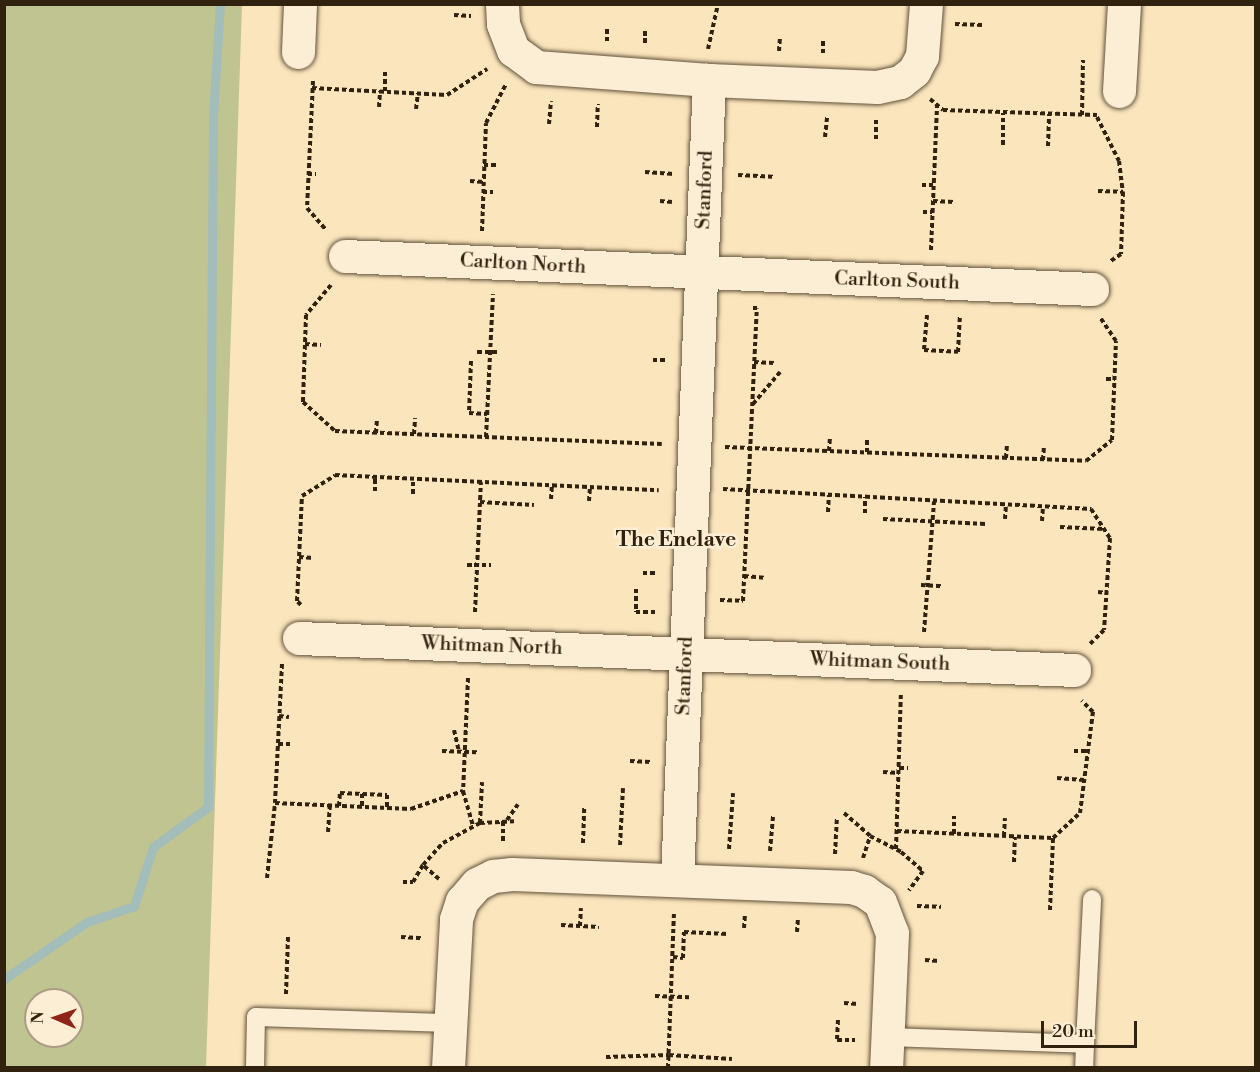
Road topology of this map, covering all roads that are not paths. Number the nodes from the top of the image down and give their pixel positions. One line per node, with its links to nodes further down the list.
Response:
1 (300, 4): 5 (street)
2 (502, 4): 6 (street)
3 (1124, 4): 7 (street)
4 (939, 14): 6 (street)
5 (305, 65)
6 (707, 69): 9 (street, Stanford)
7 (1108, 98)
8 (338, 258): 9 (street, Carlton North)
9 (702, 272): 10 (street, Carlton South); 12 (street, Stanford)
10 (1098, 290)
11 (296, 636): 12 (street, Whitman North)
12 (686, 655): 13 (street, Whitman South); 14 (street, Stanford)
13 (1080, 671)
14 (676, 892): 16 (street); 18 (street)
15 (1092, 899): 17 (lane)
16 (451, 1023): 19 (lane); 20 (street)
17 (1085, 1044): 18 (lane); 21 (lane)
18 (877, 1048)
19 (255, 1068)
20 (448, 1068)
21 (1084, 1068)

